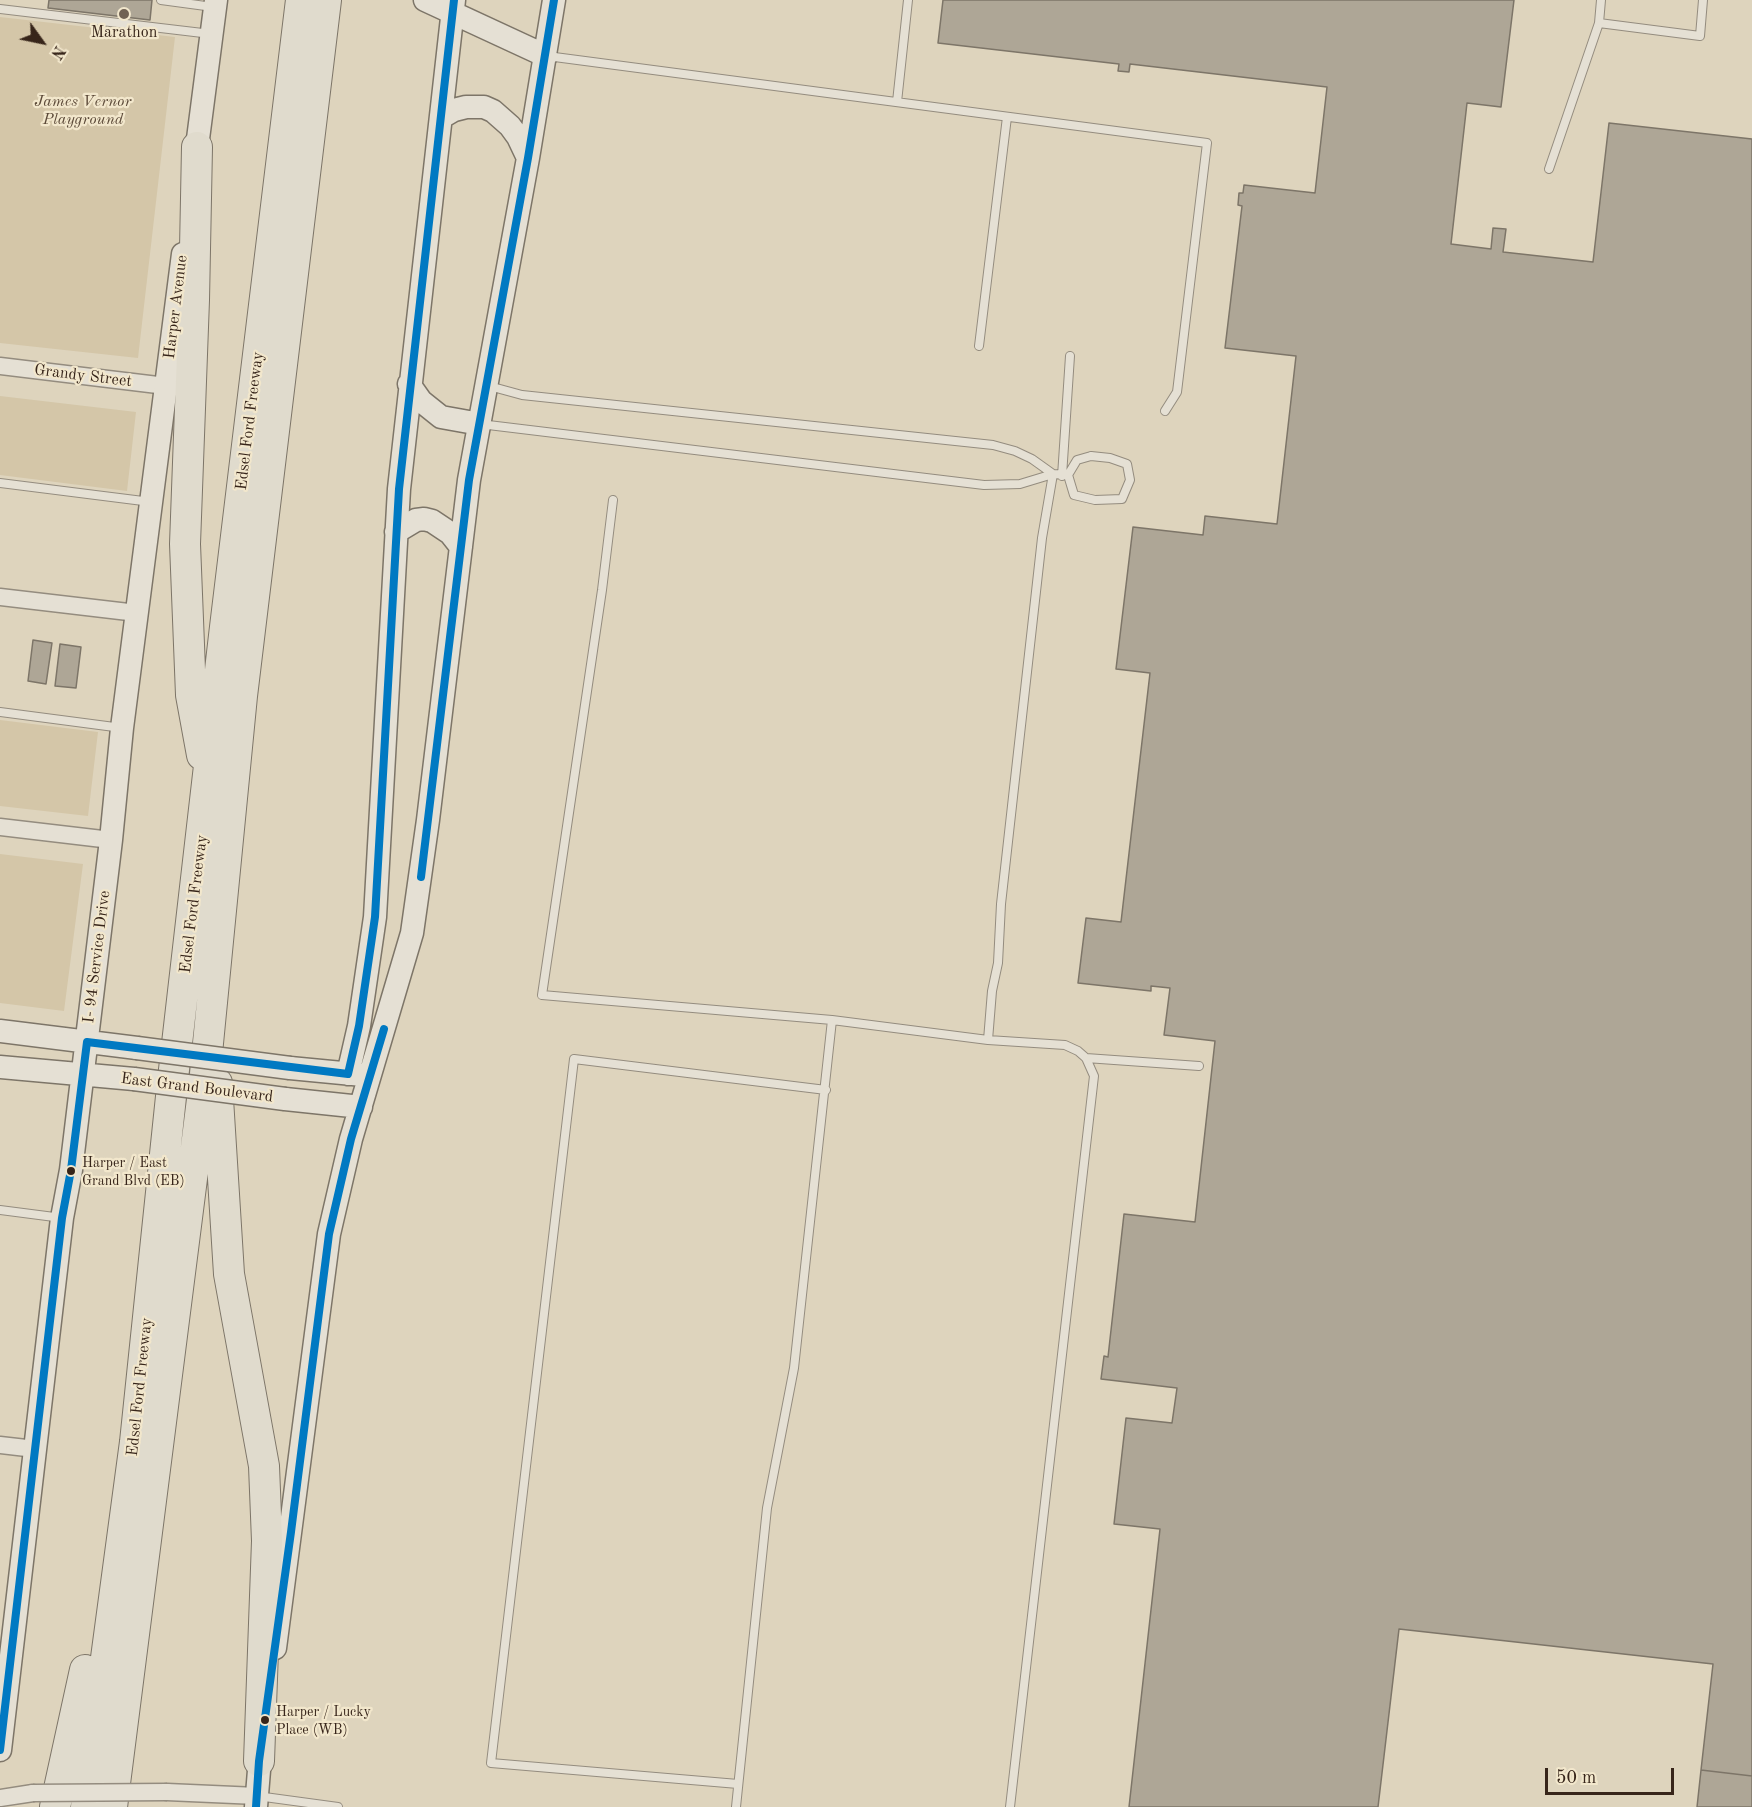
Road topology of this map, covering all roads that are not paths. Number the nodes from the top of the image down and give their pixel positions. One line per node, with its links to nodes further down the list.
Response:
1 (161, 0): 9 (lane)
2 (301, 0): 39 (highway, Edsel Ford Freeway)
3 (326, 0): 42 (highway, Edsel Ford Freeway)
4 (425, 0): 10 (main road)
5 (554, 0): 14 (main road)
6 (908, 0): 15 (lane)
7 (1601, 0): 12 (lane)
8 (1703, 0): 12 (lane)
9 (216, 4): 13 (main road, Harper Avenue)
10 (454, 7): 14 (main road); 16 (main road)
11 (0, 9): 13 (lane)
12 (1599, 23): 20 (lane)
13 (212, 34): 18 (main road, Harper Avenue)
14 (546, 56): 15 (lane); 19 (main road)
15 (897, 102): 17 (lane)
16 (442, 117): 19 (main road); 24 (main road)
17 (1007, 117): 21 (lane); 27 (lane)
18 (197, 147): 25 (main road, Harper Avenue); 39 (highway)
19 (528, 158): 26 (main road)
20 (1549, 168)
21 (979, 346)
22 (1070, 356): 29 (lane)
23 (0, 366): 25 (street, Grandy Street)
24 (409, 384): 28 (main road); 33 (main road)
25 (166, 386): 32 (main road, Harper Avenue)
26 (486, 386): 28 (main road); 29 (lane)
27 (1165, 411)
28 (480, 424): 29 (lane); 34 (main road)
29 (1061, 475): 29 (lane); 45 (lane)
30 (0, 483): 32 (lane)
31 (613, 500): 43 (lane)
32 (151, 502): 36 (main road, Harper Avenue)
33 (396, 532): 34 (main road); 51 (main road)
34 (460, 547): 51 (main road)
35 (0, 597): 36 (street)
36 (137, 613): 38 (main road, I- 94 Service Drive)
37 (0, 712): 38 (lane)
38 (122, 728): 41 (main road, I- 94 Service Drive)
39 (208, 788): 56 (highway, Edsel Ford Freeway)
40 (0, 827): 41 (street)
41 (111, 840): 46 (main road, I- 94 Service Drive)
42 (211, 1009): 60 (highway); 66 (highway, Edsel Ford Freeway)
43 (832, 1020): 45 (lane); 52 (lane)
44 (0, 1031): 46 (main road, East Grand Boulevard)
45 (988, 1040): 47 (lane)
46 (87, 1042): 50 (main road, I- 94 Service Drive); 51 (main road, East Grand Boulevard, bridge)
47 (1086, 1058): 48 (lane); 69 (lane)
48 (1199, 1066)
49 (0, 1067): 50 (main road, East Grand Boulevard)
50 (82, 1074): 53 (main road, East Grand Boulevard, bridge); 55 (main road, I- 94 Service Drive)
51 (359, 1075): 53 (main road)
52 (826, 1090): 61 (lane); 61 (lane)
53 (361, 1107): 60 (main road)
54 (0, 1210): 55 (lane)
55 (62, 1218): 58 (main road, I- 94 Service Drive)
56 (135, 1442): 63 (highway); 65 (highway, Edsel Ford Freeway)
57 (0, 1445): 58 (street)
58 (35, 1449): 59 (main road, I- 94 Service Drive)
59 (0, 1750)
60 (259, 1761): 64 (main road)
61 (738, 1784): 68 (lane)
62 (0, 1798): 63 (street)
63 (44, 1800): 64 (street, bridge)
64 (256, 1801): 67 (lane)
65 (86, 1807)
66 (112, 1807)
67 (338, 1807)
68 (736, 1807)
69 (1010, 1807)

